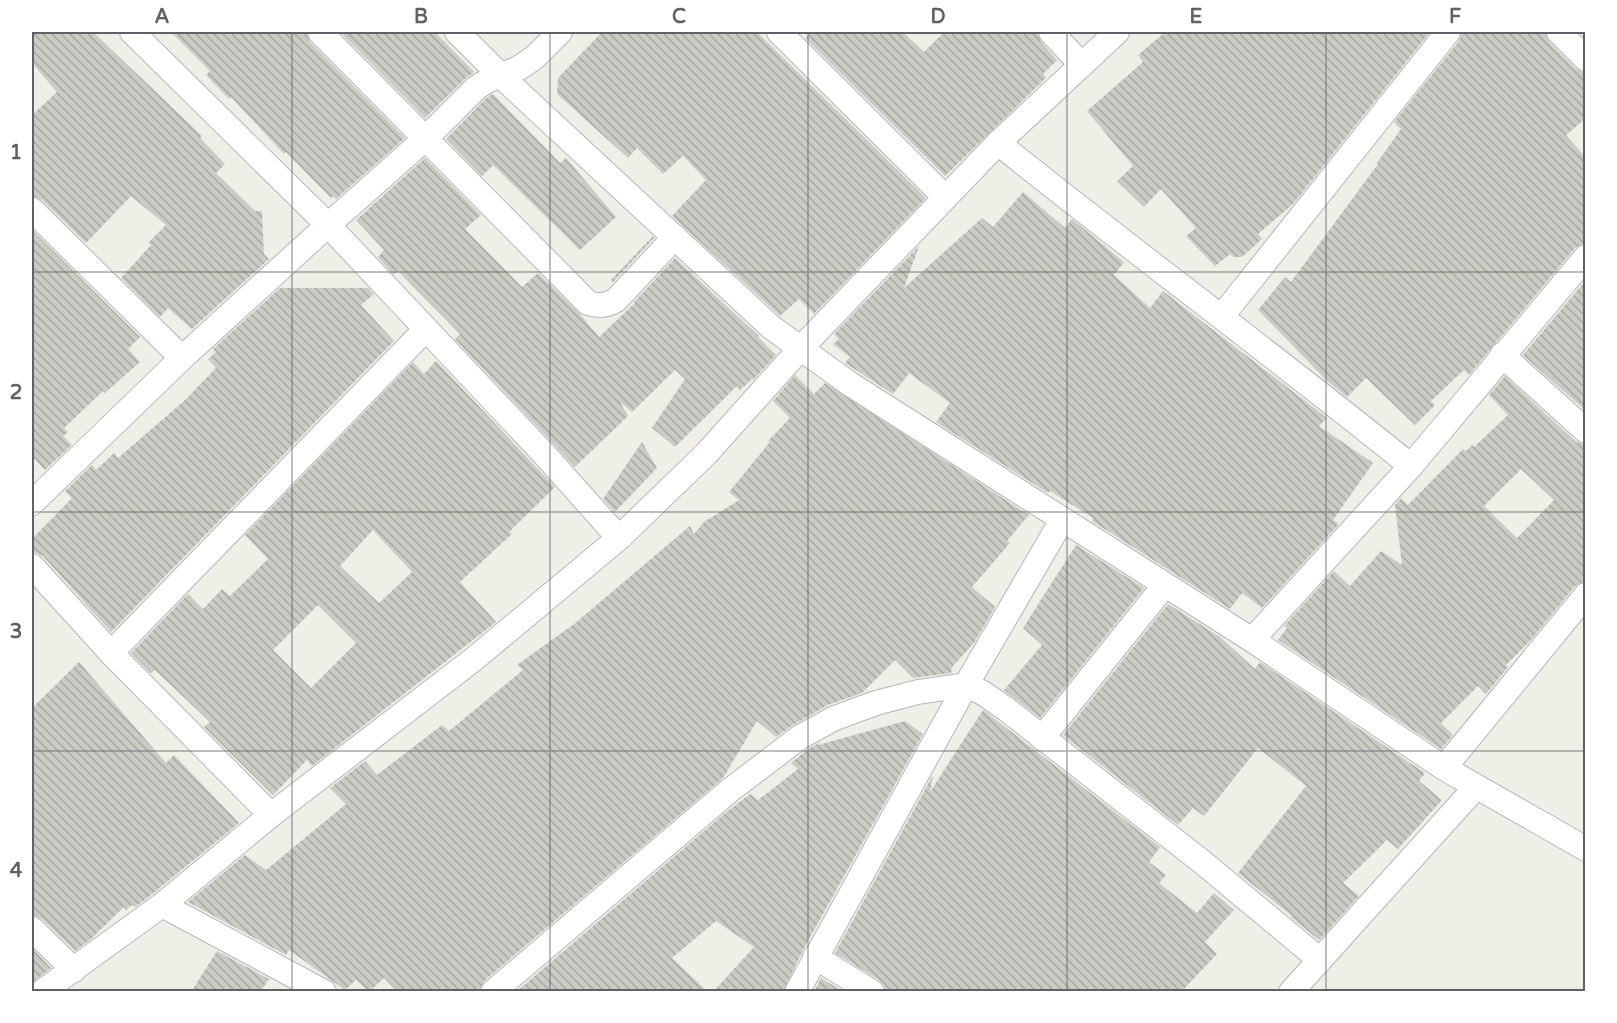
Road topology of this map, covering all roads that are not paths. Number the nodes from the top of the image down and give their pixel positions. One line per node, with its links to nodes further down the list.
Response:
1 (132, 32): 17 (street)
2 (320, 32): 13 (street)
3 (457, 32): 12 (street)
4 (560, 32): 12 (street)
5 (778, 32): 15 (street)
6 (1051, 32): 11 (street)
7 (1117, 32): 11 (street)
8 (1448, 32): 20 (street)
9 (1559, 32): 10 (street)
10 (1586, 59)
11 (1082, 65): 14 (street)
12 (501, 75): 13 (street); 18 (street)
13 (425, 139): 17 (street); 18 (street)
14 (998, 143): 15 (street); 20 (street)
15 (945, 197): 22 (street)
16 (32, 210): 24 (street)
17 (328, 225): 21 (street); 24 (street)
18 (675, 237): 22 (street)
19 (1586, 257): 23 (street)
20 (1221, 316): 26 (street)
21 (426, 329): 29 (street); 34 (street)
22 (800, 349): 28 (street); 29 (street)
23 (1502, 355): 25 (street); 26 (street)
24 (182, 358): 27 (street)
25 (1586, 431)
26 (1412, 466): 33 (street)
27 (32, 503)
28 (1062, 520): 31 (street); 35 (street)
29 (619, 538): 39 (street)
30 (32, 566): 34 (street)
31 (1164, 586): 33 (street); 36 (street)
32 (1586, 595): 37 (street)
33 (1252, 640): 37 (street)
34 (111, 653): 39 (street)
35 (966, 685): 36 (street); 43 (street); 48 (street)
36 (1042, 738): 44 (street)
37 (1444, 768): 38 (street)
38 (1476, 788): 40 (street); 44 (street)
39 (271, 815): 41 (street)
40 (1586, 849)
41 (162, 905): 45 (street); 47 (street)
42 (32, 929): 45 (street)
43 (816, 957): 49 (street); 50 (street)
44 (1320, 960): 51 (street)
45 (74, 970): 46 (street)
46 (42, 992)
47 (324, 992)
48 (493, 992)
49 (797, 992)
50 (872, 992)
51 (1291, 992)

